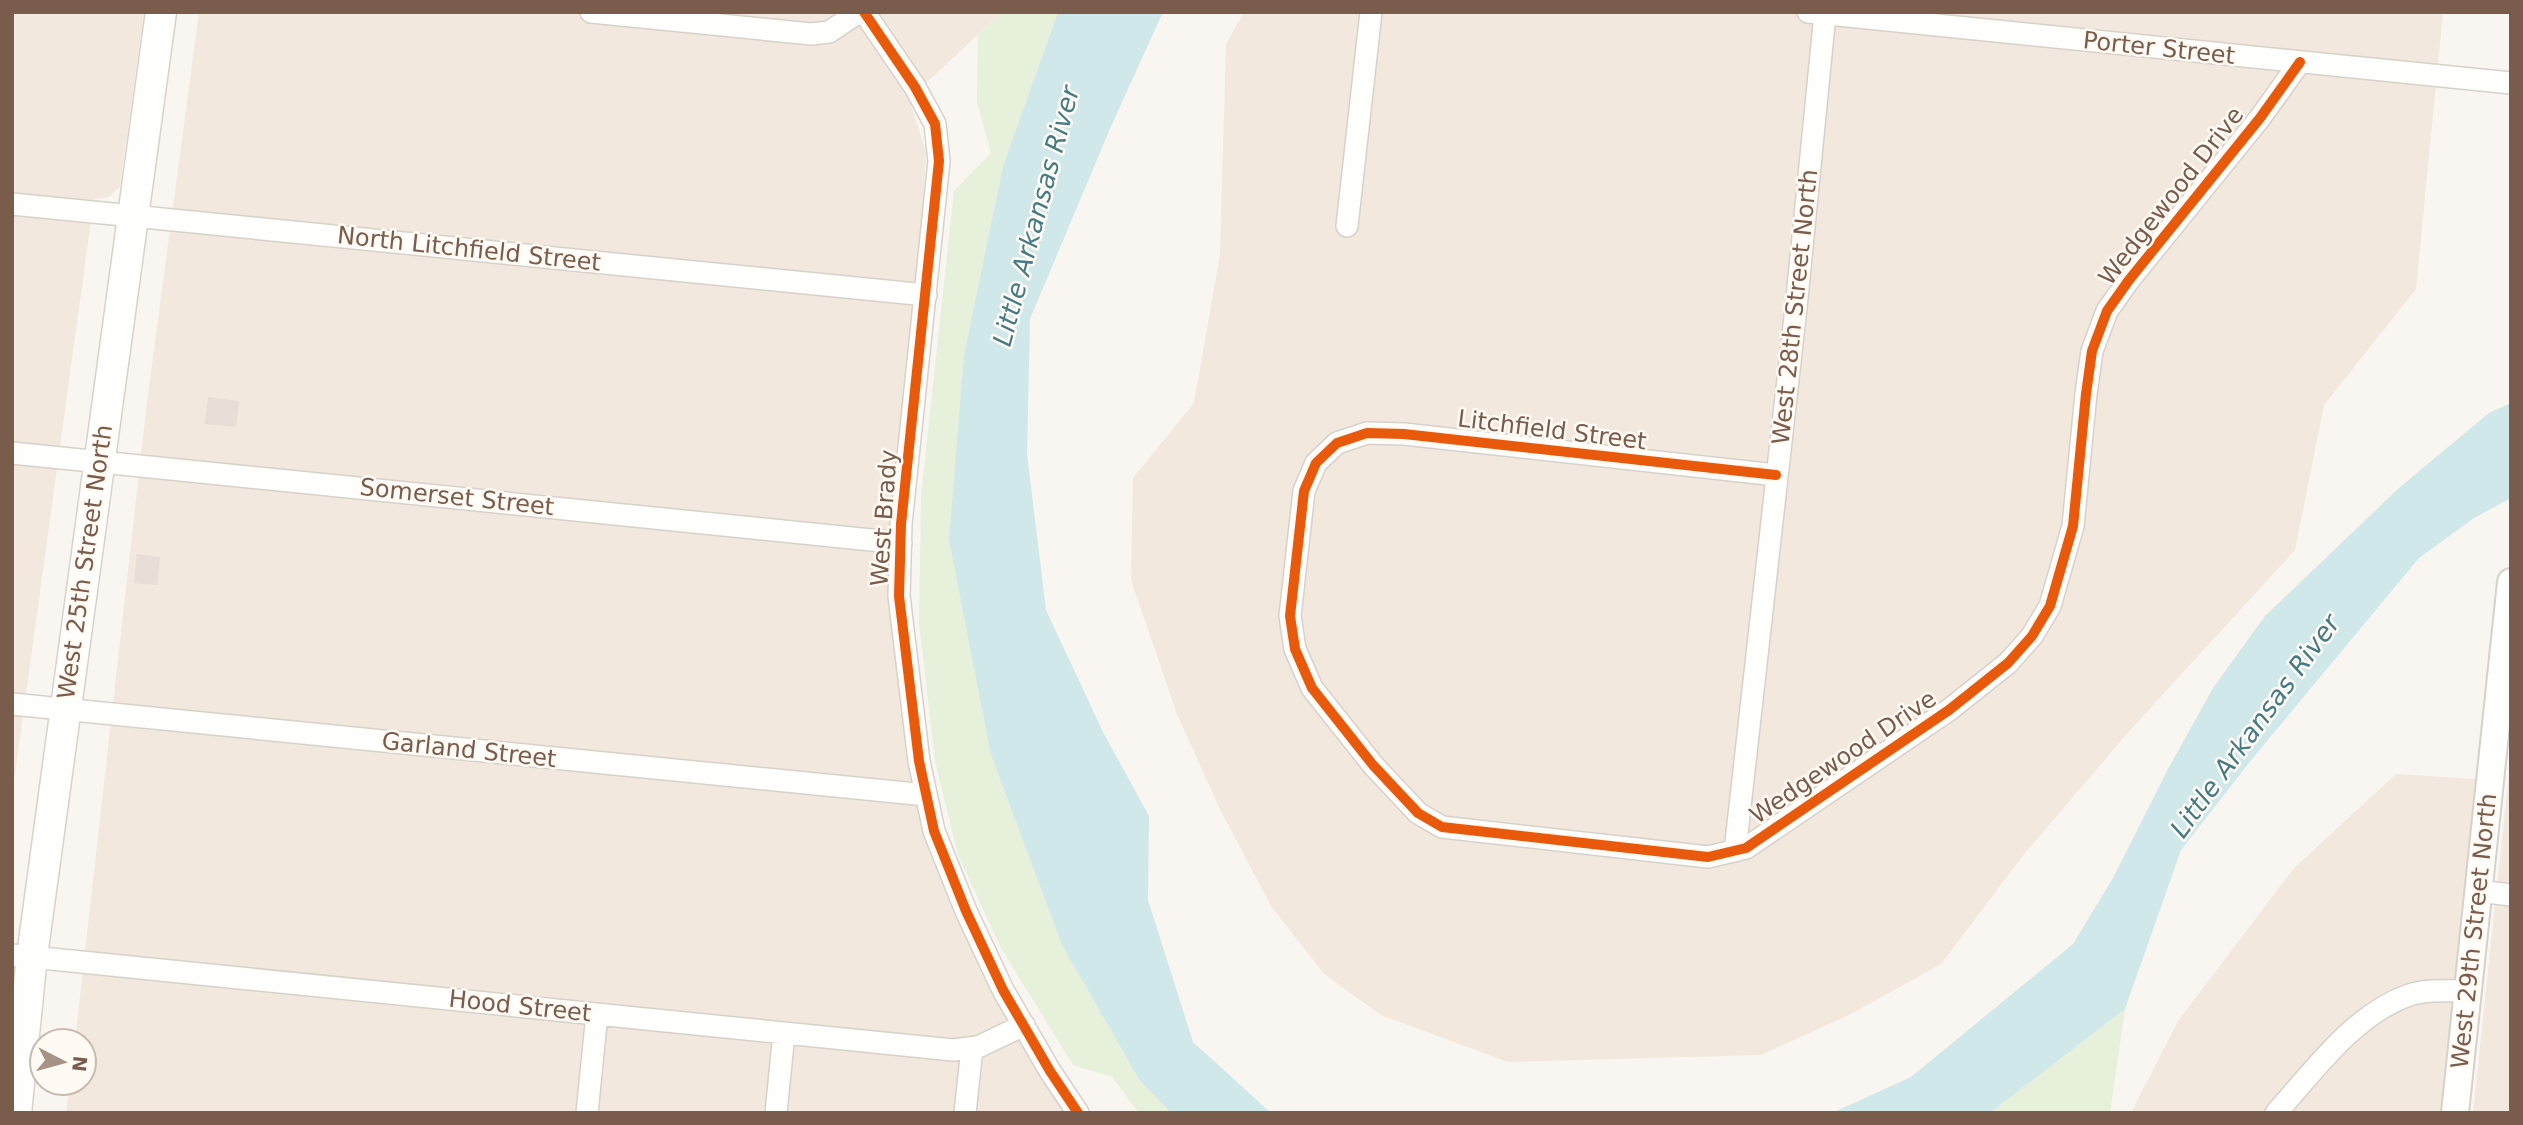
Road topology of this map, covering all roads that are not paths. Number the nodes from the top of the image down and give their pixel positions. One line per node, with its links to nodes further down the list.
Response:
1 (161, 12): 9 (main road, West 25th Street North)
2 (591, 12): 3 (street)
3 (862, 12): 11 (street, West Brady)
4 (1371, 12): 10 (street)
5 (1817, 13): 6 (street, Porter Street); 15 (street, West 28th Street North)
6 (2300, 62): 7 (street, Porter Street); 21 (street, Wedgewood Drive)
7 (2511, 83)
8 (12, 204): 9 (street, North Litchfield Street)
9 (133, 216): 11 (street, North Litchfield Street); 14 (main road, West 25th Street North)
10 (1347, 226)
11 (926, 295): 16 (street, West Brady)
12 (1328, 452): 15 (street, Litchfield Street); 21 (street, Wedgewood Drive)
13 (12, 453): 14 (street, Somerset Street)
14 (99, 462): 16 (street, Somerset Street); 19 (main road, West 25th Street North)
15 (1776, 475): 21 (street, West 28th Street North)
16 (901, 543): 20 (street, West Brady)
17 (2510, 587): 22 (street, West 29th Street North)
18 (12, 704): 19 (street, Garland Street)
19 (65, 710): 20 (street, Garland Street); 24 (main road, West 25th Street North)
20 (926, 795): 27 (street, West Brady)
21 (1735, 851)
22 (2479, 891): 23 (street); 25 (street, West 29th Street North)
23 (2511, 895)
24 (22, 956): 26 (street, Hood Street); 30 (main road, West 25th Street North)
25 (2468, 991): 35 (street); 36 (street, West 29th Street North)
26 (597, 1014): 28 (street, Hood Street); 31 (street)
27 (1024, 1026): 29 (street, Hood Street); 34 (street, West Brady)
28 (784, 1034): 29 (street, Hood Street); 32 (street)
29 (972, 1048): 33 (street)
30 (16, 1113)
31 (587, 1113)
32 (776, 1113)
33 (965, 1113)
34 (1078, 1113)
35 (2276, 1113)
36 (2455, 1113)

